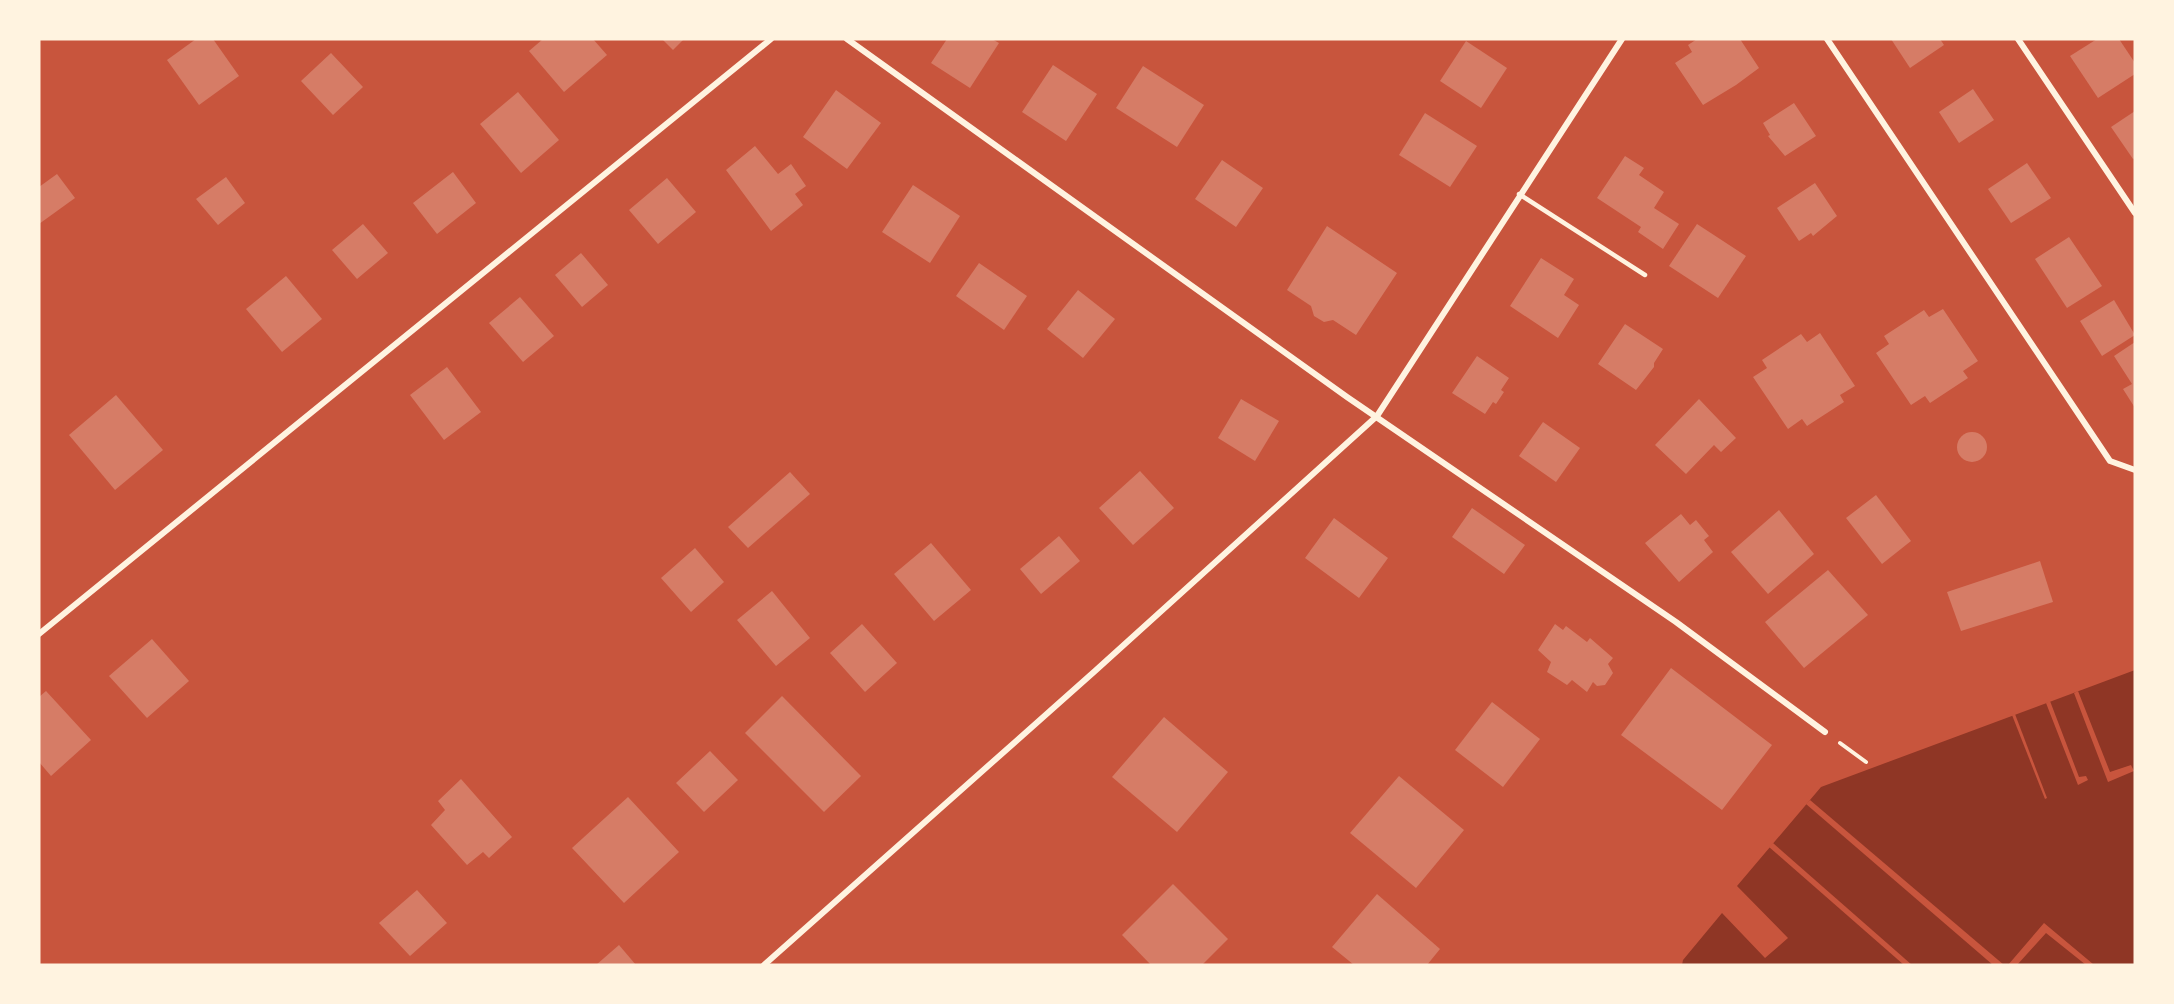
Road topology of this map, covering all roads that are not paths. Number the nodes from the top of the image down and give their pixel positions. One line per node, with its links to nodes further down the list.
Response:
1 (771, 39): 11 (street)
2 (847, 39): 9 (street)
3 (1622, 39): 6 (street)
4 (1827, 39): 10 (street)
5 (2018, 39): 7 (street)
6 (1519, 194): 8 (lane); 9 (street)
7 (2135, 213)
8 (1644, 275)
9 (1377, 416): 12 (street); 13 (street)
10 (2135, 470)
11 (39, 634)
12 (1825, 732)
13 (764, 965)

